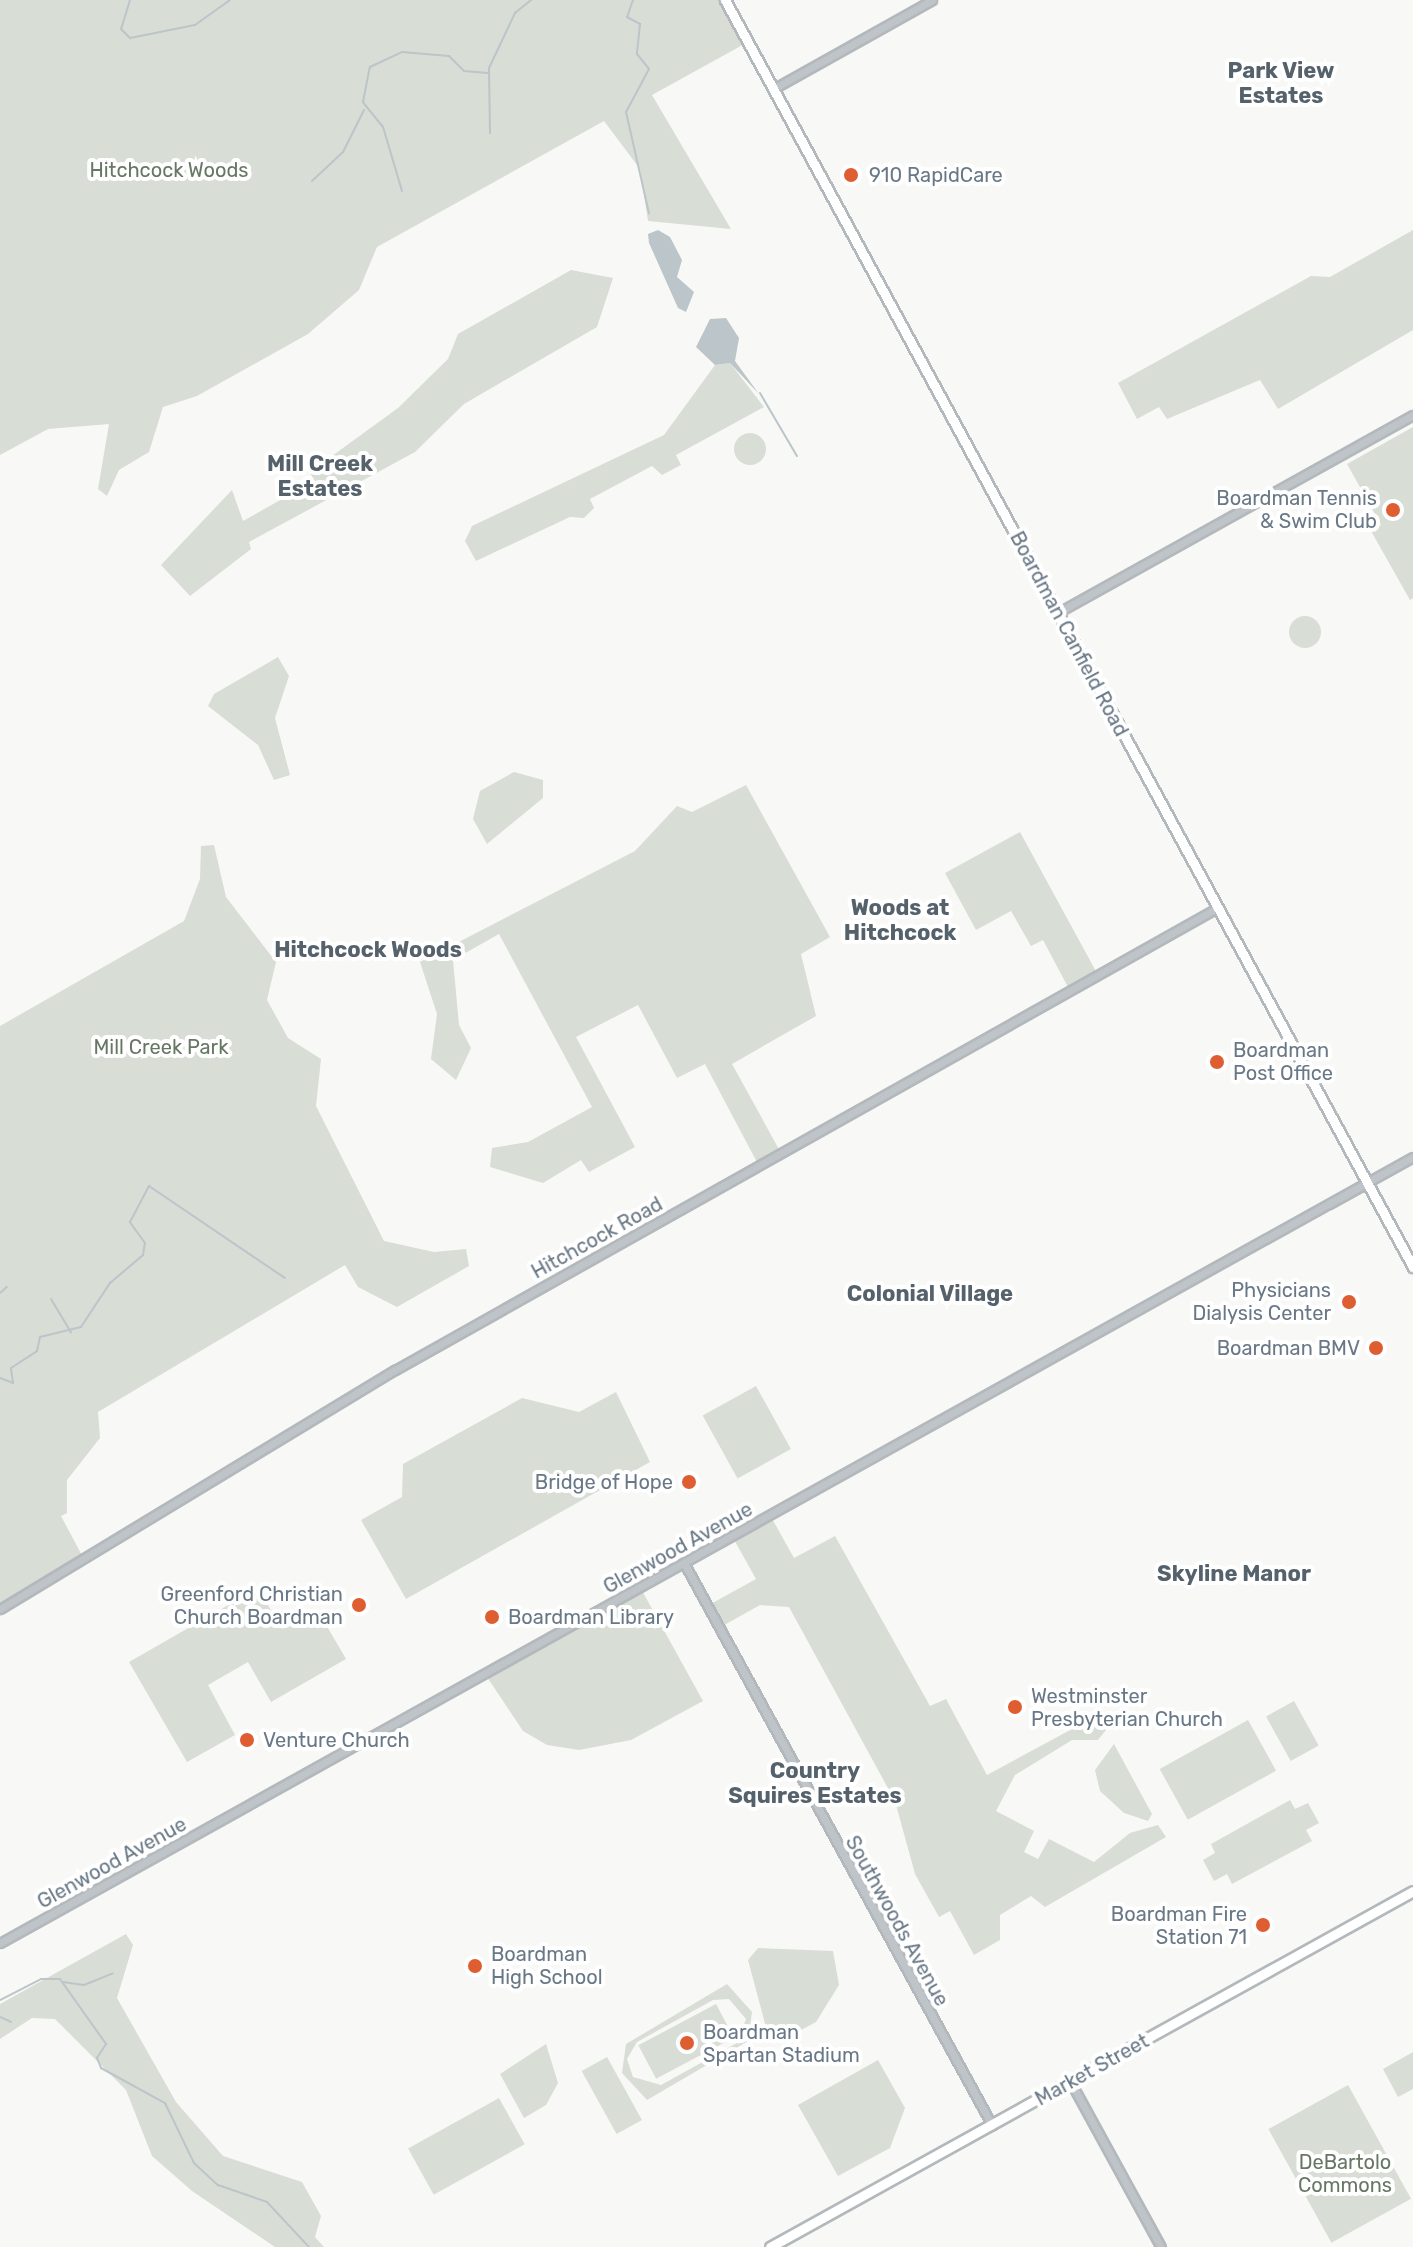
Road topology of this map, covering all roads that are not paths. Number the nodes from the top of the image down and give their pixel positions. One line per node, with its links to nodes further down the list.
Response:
1 (725, 0): 3 (main road, Boardman Canfield Road)
2 (932, 0): 3 (street)
3 (773, 89): 5 (main road, Boardman Canfield Road)
4 (1413, 415): 5 (street)
5 (1057, 613): 6 (main road, Boardman Canfield Road)
6 (1217, 908): 8 (main road, Boardman Canfield Road); 11 (street, Hitchcock Road)
7 (1413, 1157): 8 (street, Glenwood Avenue)
8 (1367, 1183): 9 (main road, Boardman Canfield Road); 10 (street, Glenwood Avenue)
9 (1413, 1267)
10 (684, 1563): 13 (street, Glenwood Avenue); 15 (street, Southwoods Avenue)
11 (0, 1609)
12 (1413, 1891): 14 (main road, Market Street)
13 (0, 1943)
14 (1070, 2081): 15 (main road, Market Street); 17 (street)
15 (992, 2125): 16 (main road, Market Street)
16 (770, 2247)
17 (1161, 2247)

